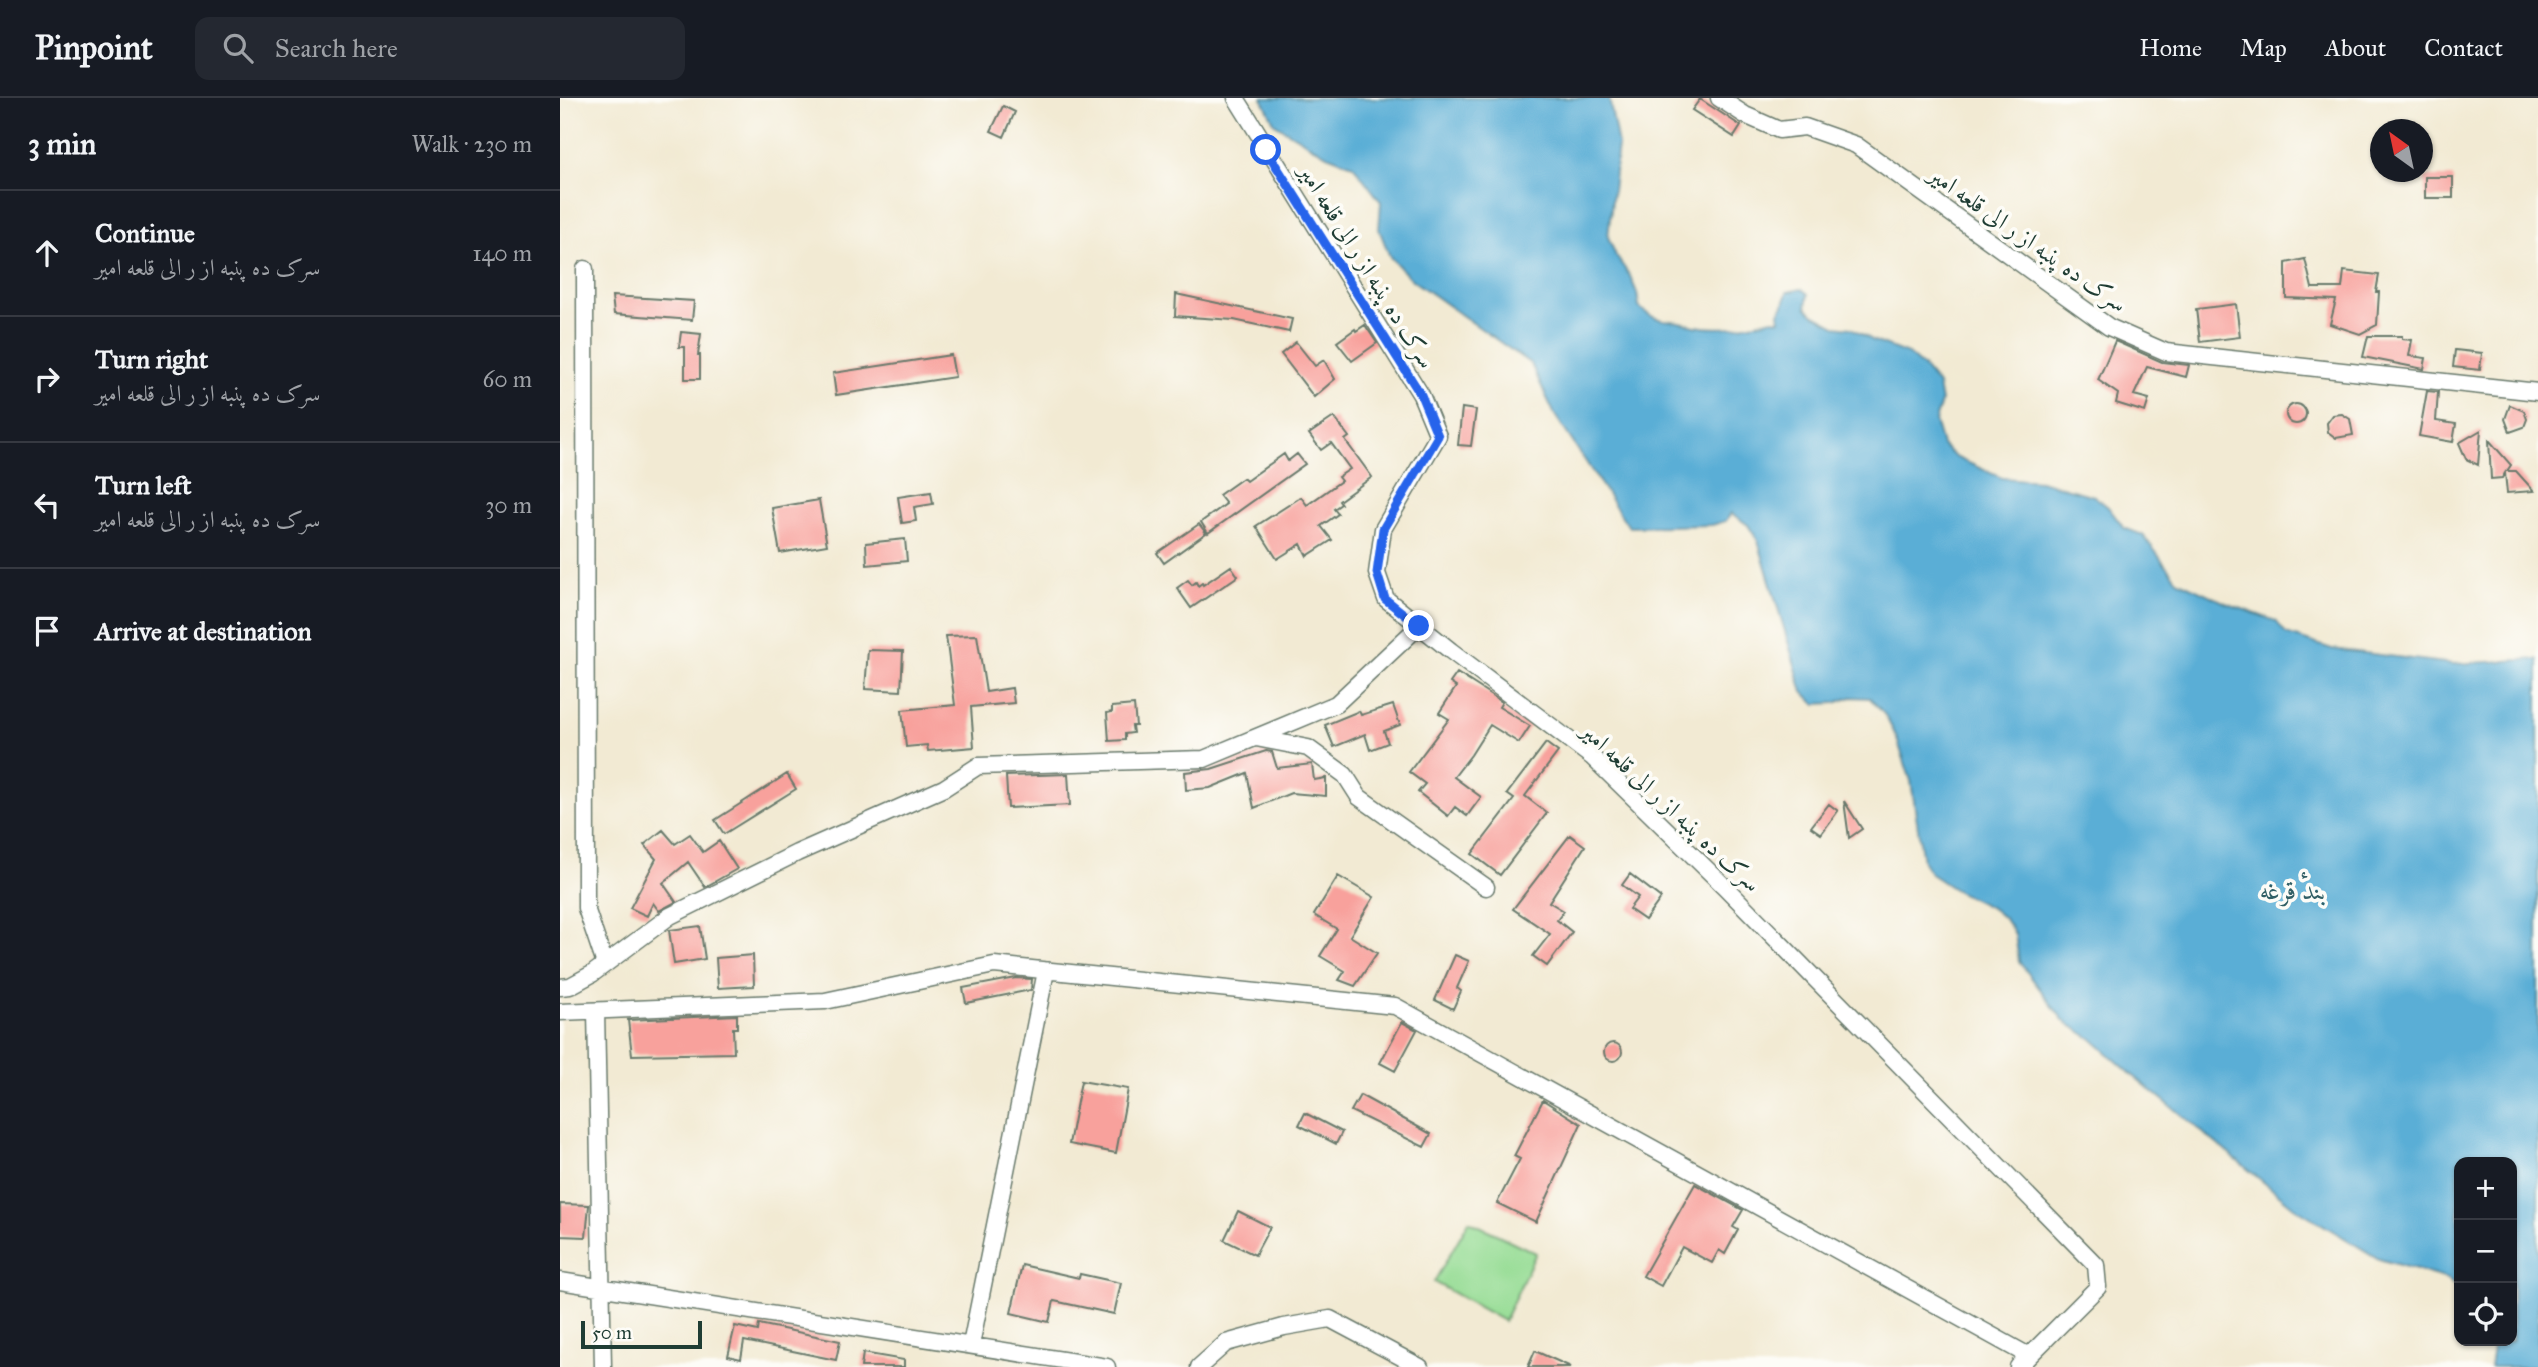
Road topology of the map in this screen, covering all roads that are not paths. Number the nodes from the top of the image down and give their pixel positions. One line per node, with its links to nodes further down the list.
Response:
1 (1236, 98): 5 (street, سرک ده پنبه از ر الی قلعه امیر)
2 (1719, 98): 4 (street, سرک ده پنبه از ر الی قلعه امیر)
3 (585, 269): 8 (street)
4 (2538, 392)
5 (1419, 626): 6 (street); 16 (street, سرک ده پنبه از ر الی قلعه امیر)
6 (1256, 738): 7 (street); 8 (street)
7 (1486, 887)
8 (605, 964): 10 (street)
9 (1046, 971): 11 (street); 15 (street); 16 (street)
10 (560, 988)
11 (596, 1011): 12 (street); 14 (street)
12 (560, 1012)
13 (560, 1281): 14 (street)
14 (602, 1286): 15 (street); 17 (street)
15 (971, 1345): 18 (street)
16 (2024, 1362)
17 (603, 1367)
18 (1107, 1367)
19 (1199, 1367): 20 (street)
20 (1420, 1367)

